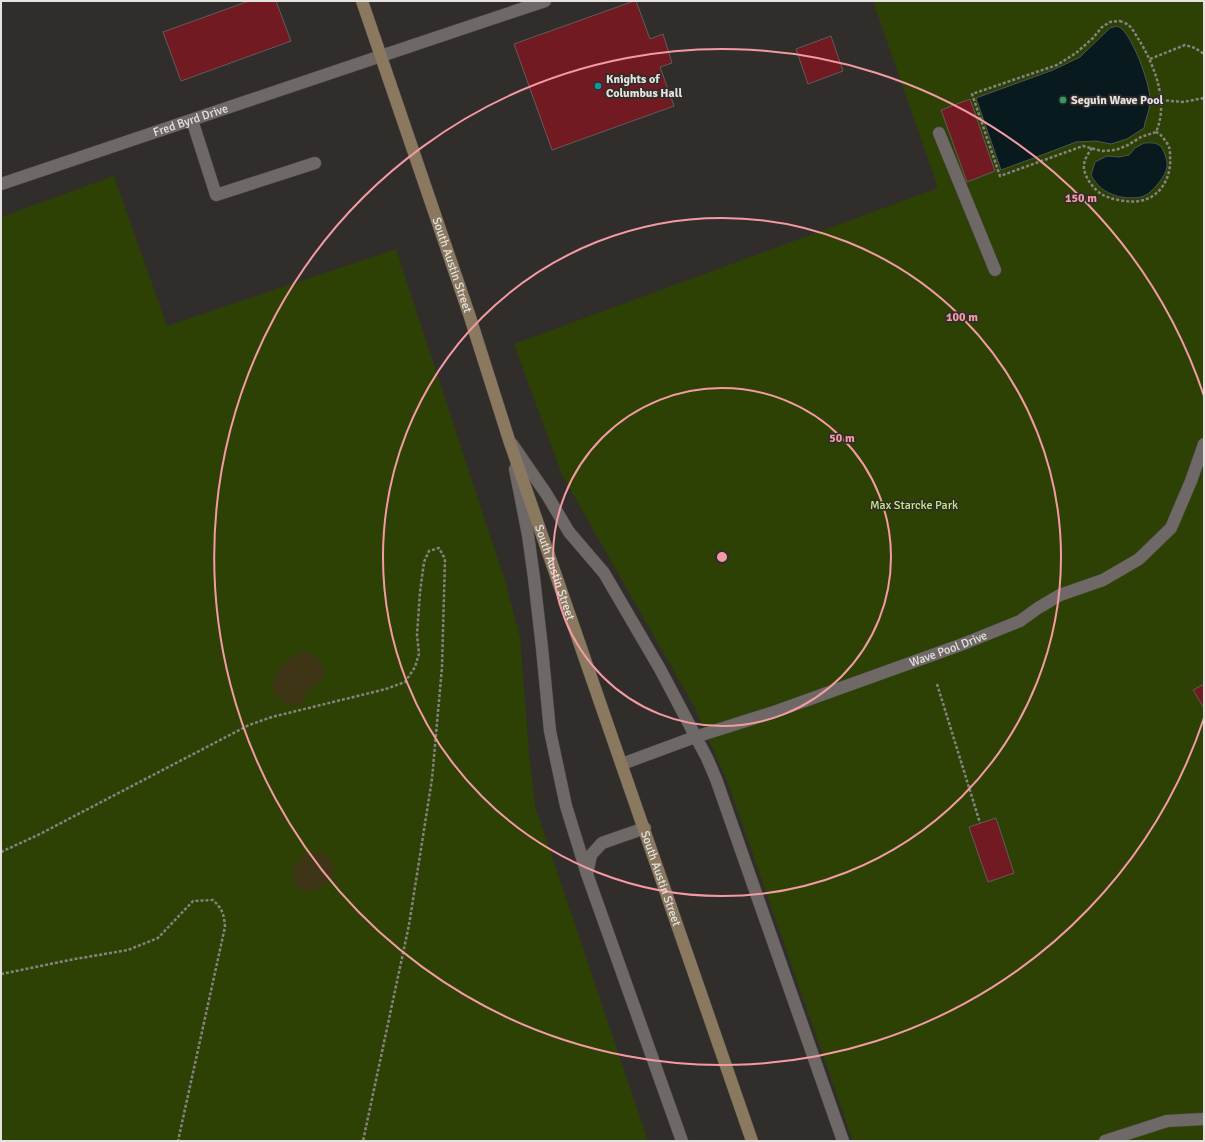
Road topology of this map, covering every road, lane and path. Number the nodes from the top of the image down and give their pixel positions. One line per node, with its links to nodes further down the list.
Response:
1 (362, 1): 4 (main road, South Austin Street)
2 (545, 1): 4 (street, Fred Byrd Drive)
3 (1204, 54): 5 (path)
4 (381, 56): 8 (street, Fred Byrd Drive); 15 (main road, South Austin Street)
5 (1150, 59): 7 (path); 11 (path)
6 (1204, 98): 7 (path)
7 (1161, 100): 9 (path)
8 (192, 120): 12 (street); 13 (street, Fred Byrd Drive)
9 (1156, 132): 11 (path); 11 (path)
10 (939, 133): 14 (street)
11 (1092, 148)
12 (315, 164)
13 (1, 184)
14 (995, 270)
15 (509, 440): 18 (street); 19 (main road, South Austin Street); 23 (street)
16 (1204, 444): 18 (street, Wave Pool Drive)
17 (937, 684): 20 (path)
18 (696, 737): 19 (street, Wave Pool Drive); 30 (street)
19 (622, 764): 21 (main road, South Austin Street)
20 (980, 823)
21 (644, 828): 23 (street); 29 (main road, South Austin Street)
22 (1, 852): 27 (path)
23 (586, 874): 28 (street)
24 (1, 974): 26 (path)
25 (1204, 1119): 31 (street)
26 (178, 1141)
27 (363, 1141)
28 (682, 1141)
29 (752, 1141)
30 (843, 1141)
31 (1105, 1141)

